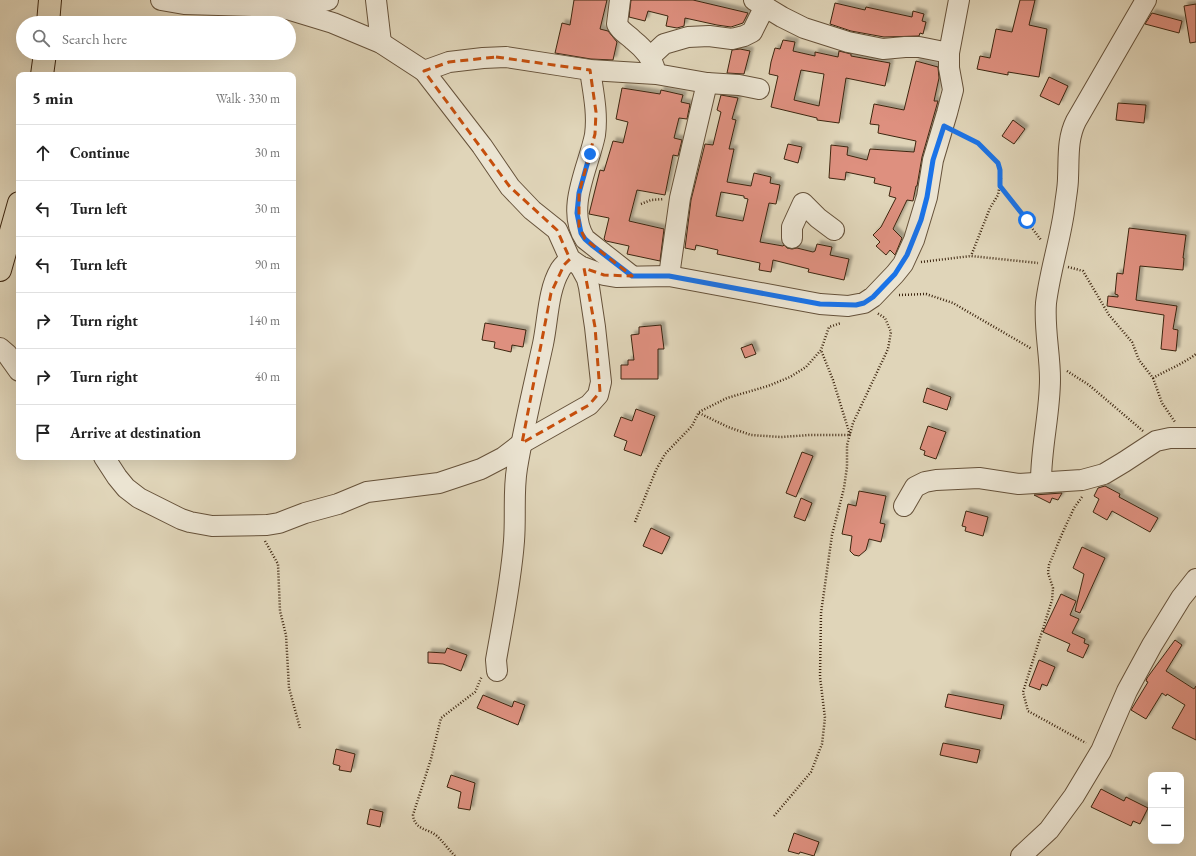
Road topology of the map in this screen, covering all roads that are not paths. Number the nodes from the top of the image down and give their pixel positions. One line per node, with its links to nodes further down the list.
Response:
1 (50, 0): 10 (main road)
2 (161, 0): 9 (street)
3 (328, 0): 9 (street)
4 (376, 0): 11 (street)
5 (620, 0): 14 (street)
6 (959, 0): 12 (street)
7 (1146, 0): 32 (street)
8 (759, 3): 12 (street); 14 (street)
9 (287, 9): 11 (street)
10 (49, 16)
11 (380, 43): 16 (street)
12 (949, 53): 26 (street)
13 (44, 60): 17 (main road)
14 (653, 65): 15 (street); 18 (street)
15 (590, 70): 16 (street); 25 (street)
16 (424, 71): 23 (street)
17 (42, 72)
18 (707, 83): 19 (street); 26 (street)
19 (759, 89)
20 (16, 213): 24 (main road)
21 (834, 230): 22 (street)
22 (792, 238)
23 (575, 263): 25 (street); 30 (street); 30 (street)
24 (0, 270)
25 (632, 276): 26 (street)
26 (669, 276)
27 (0, 348): 28 (street)
28 (16, 367)
29 (1192, 438): 32 (street)
30 (522, 443): 31 (street); 35 (street)
31 (106, 460)
32 (1041, 482): 33 (street)
33 (904, 506)
34 (1196, 578): 36 (street)
35 (491, 671)
36 (1021, 856)

